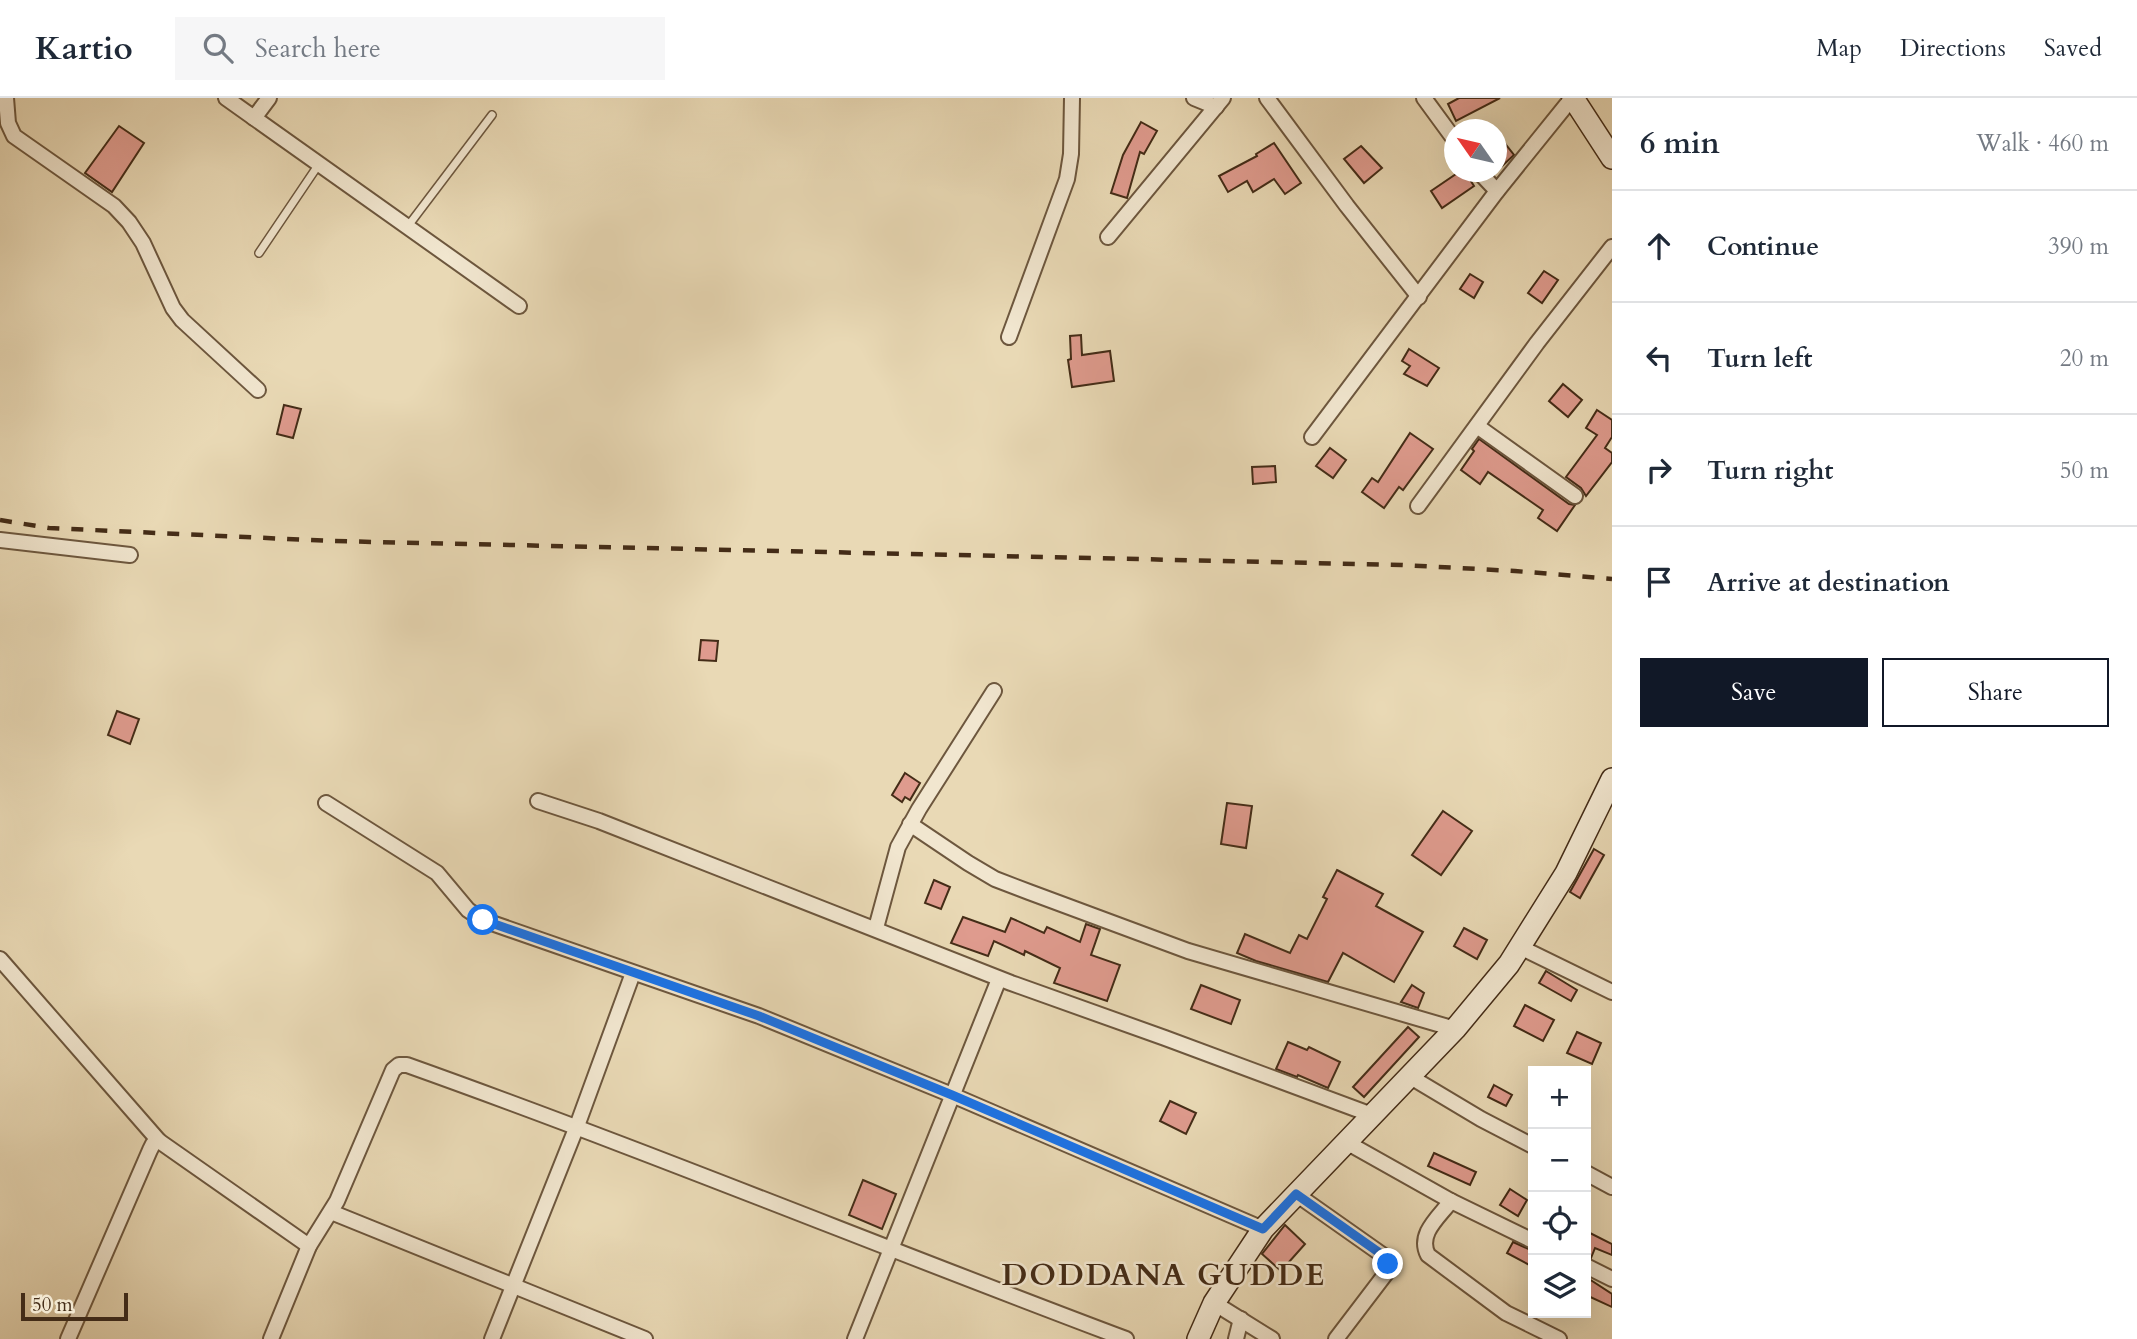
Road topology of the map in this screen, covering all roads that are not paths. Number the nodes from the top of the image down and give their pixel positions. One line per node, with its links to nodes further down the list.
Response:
1 (6, 98): 24 (street)
2 (226, 98): 11 (street)
3 (269, 98): 11 (street)
4 (1072, 98): 23 (street)
5 (1194, 98): 9 (street)
6 (1267, 98): 21 (street)
7 (1424, 98): 12 (street)
8 (1572, 98): 13 (street); 16 (street)
9 (1219, 102): 18 (street)
10 (492, 115): 17 (lane)
11 (254, 118): 14 (street)
12 (1444, 125)
13 (1612, 158)
14 (319, 164): 17 (street); 20 (lane)
15 (1488, 182): 16 (street)
16 (1497, 191): 21 (street)
17 (407, 227): 22 (street)
18 (1108, 237)
19 (1612, 247): 25 (street)
20 (259, 253)
21 (1419, 297): 26 (street)
22 (519, 306)
23 (1009, 337)
24 (258, 390)
25 (1476, 426): 27 (street); 28 (street)
26 (1312, 437)
27 (1575, 496)
28 (1418, 506)
29 (0, 540): 30 (street)
30 (130, 555)
31 (994, 691): 35 (street)
32 (1612, 779): 37 (street)
33 (538, 801): 36 (street)
34 (326, 803): 39 (street)
35 (910, 824): 36 (street); 42 (street)
36 (876, 928): 40 (street)
37 (1520, 947): 41 (street); 42 (street)
38 (0, 959): 47 (street)
39 (632, 973): 44 (street); 46 (street)
40 (999, 979): 44 (street); 45 (street)
41 (1612, 992)
42 (1455, 1029): 43 (street)
43 (1409, 1076): 45 (street); 49 (street)
44 (952, 1095): 55 (street); 58 (street)
45 (1372, 1115): 48 (street)
46 (577, 1126): 54 (street); 58 (street); 61 (street)
47 (159, 1141): 57 (street); 64 (street)
48 (1346, 1142): 52 (street); 53 (street)
49 (1528, 1143)
50 (1591, 1176): 51 (street)
51 (1612, 1187)
52 (1296, 1194): 55 (street); 73 (street)
53 (1451, 1200): 56 (street); 74 (street)
54 (331, 1213): 57 (street); 61 (street)
55 (1263, 1229): 62 (street)
56 (1528, 1238)
57 (309, 1246): 65 (street)
58 (889, 1250): 68 (street); 69 (street)
59 (1591, 1268): 60 (street)
60 (1612, 1279)
61 (512, 1287): 66 (street); 67 (street)
62 (1214, 1303): 63 (street); 70 (street)
63 (1241, 1320): 71 (street); 72 (street)
64 (68, 1339)
65 (271, 1339)
66 (492, 1339)
67 (645, 1339)
68 (855, 1339)
69 (1126, 1339)
70 (1198, 1339)
71 (1236, 1339)
72 (1272, 1339)
73 (1336, 1339)
74 (1559, 1339)

